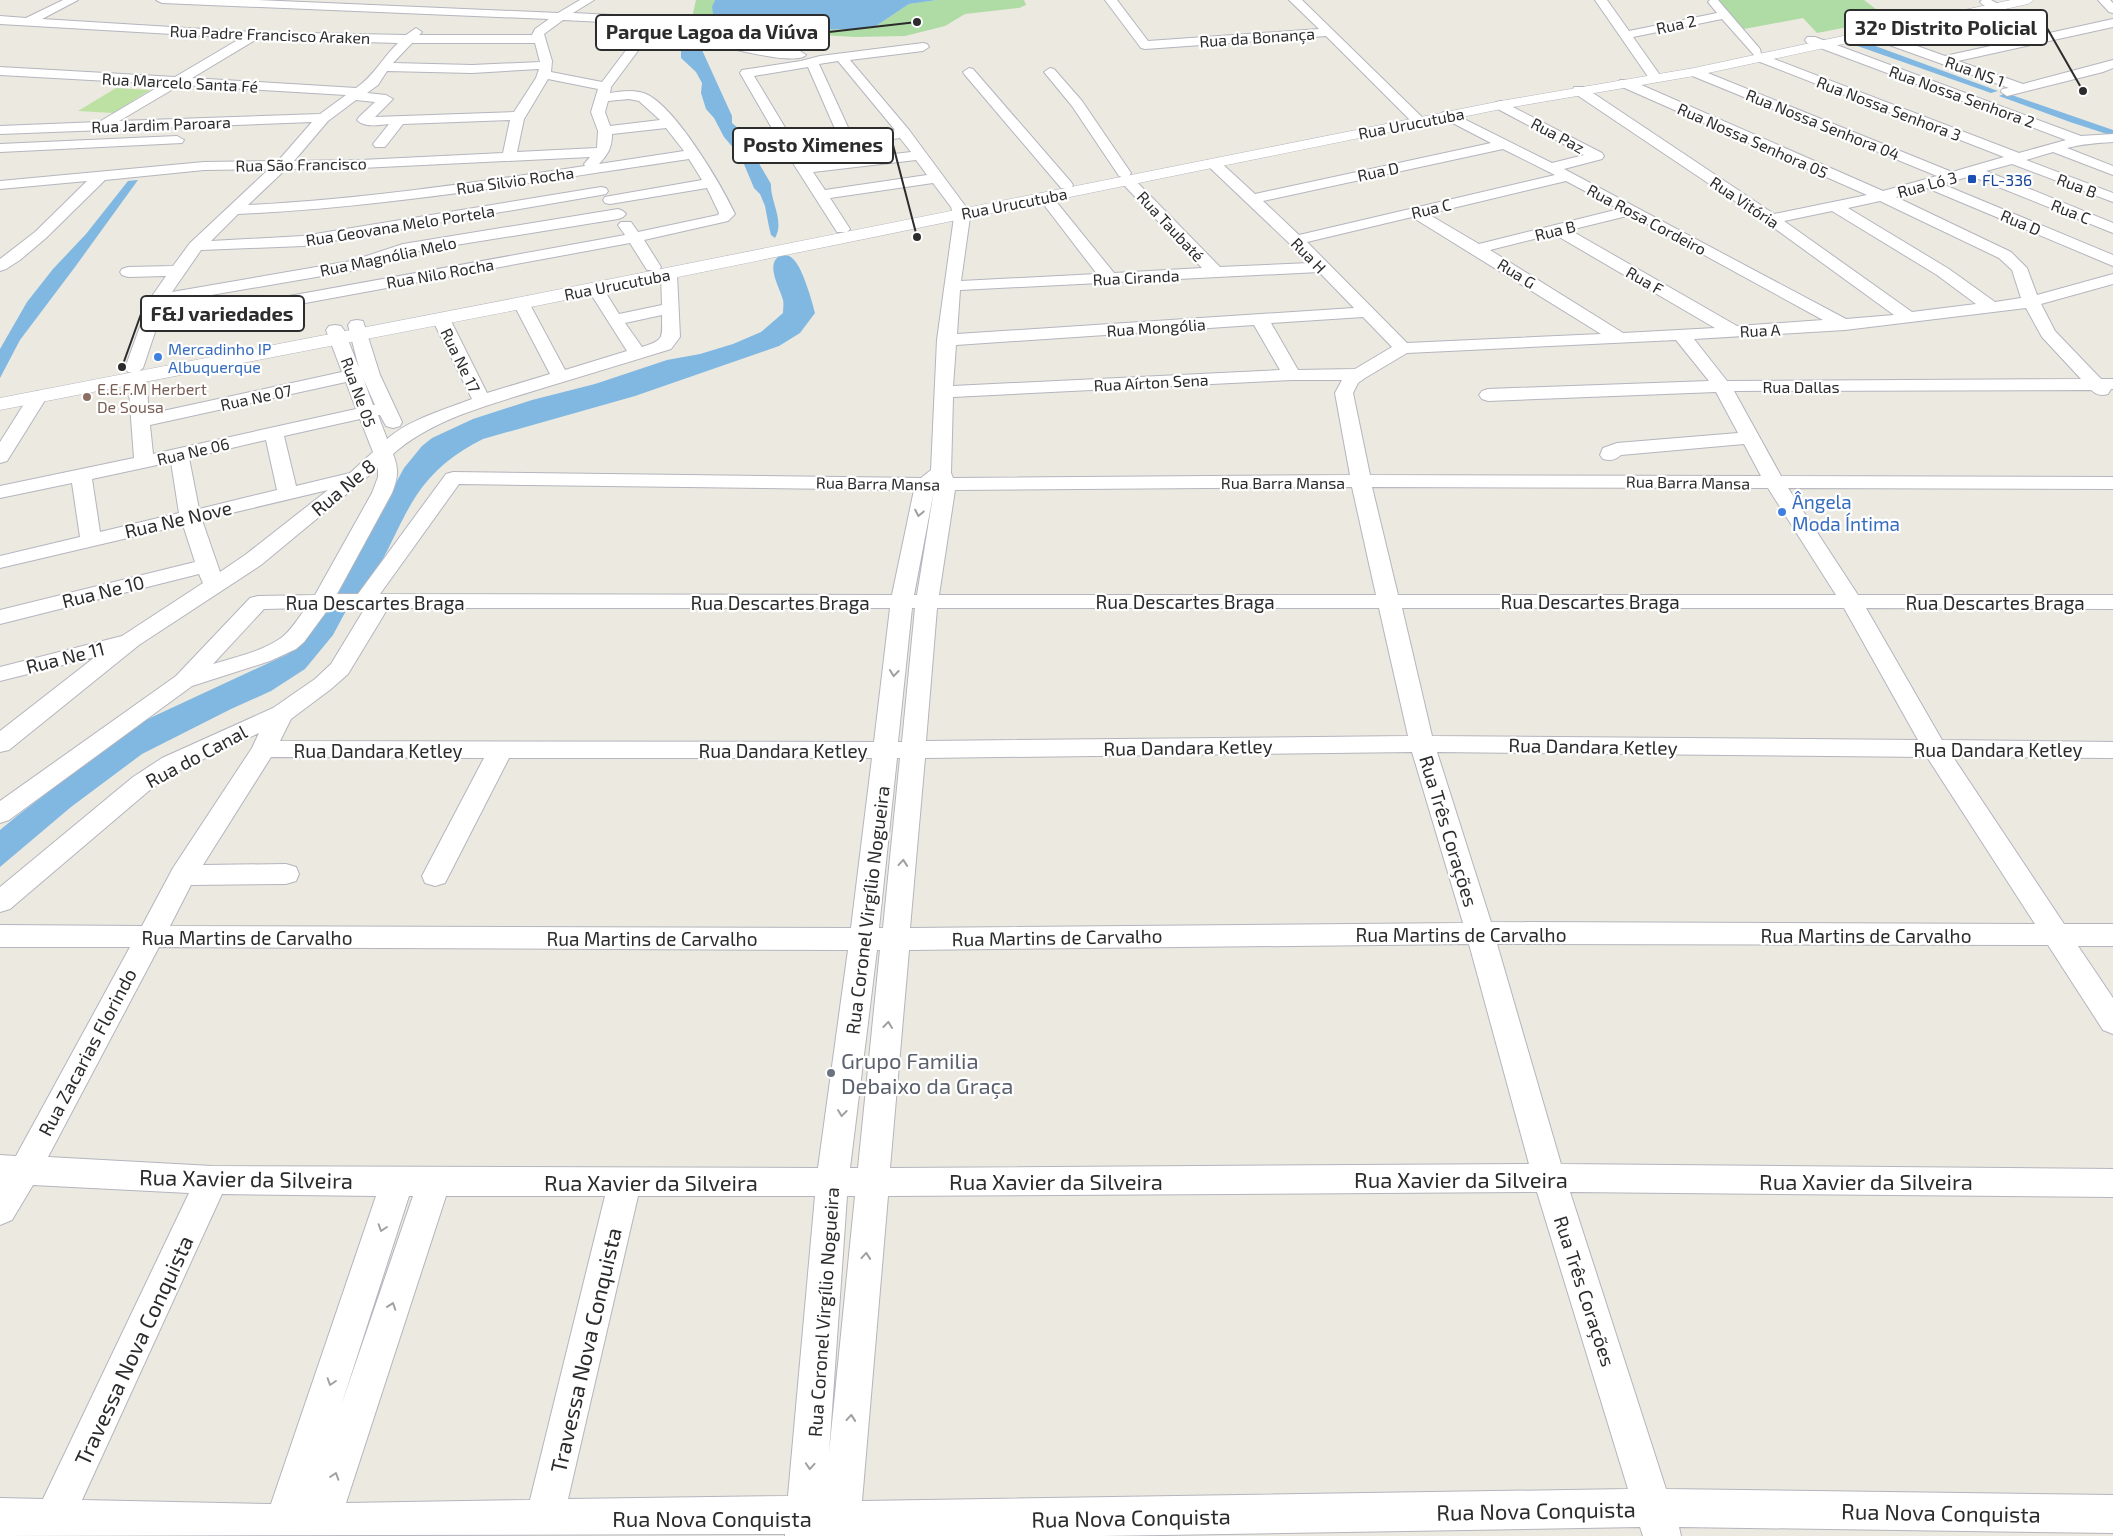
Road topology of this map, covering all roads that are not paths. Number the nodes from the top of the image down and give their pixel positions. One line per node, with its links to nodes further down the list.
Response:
1 (72, 0): 20 (street)
2 (162, 0): 10 (street)
3 (451, 0): 14 (street)
4 (588, 0): 18 (street)
5 (1112, 0): 25 (street, Rua da Bonança)
6 (1296, 0): 25 (street)
7 (1712, 0): 17 (street)
8 (2104, 0): 15 (street)
9 (1619, 1): 11 (street)
10 (254, 2): 13 (street)
11 (1603, 2): 31 (street)
12 (2005, 2): 27 (street, Rua Urucutuba); 34 (street, Rua Urucutuba)
13 (304, 6): 14 (street); 16 (street)
14 (440, 10): 18 (street); 33 (street)
15 (2113, 10)
16 (288, 15)
17 (1725, 15): 31 (street, Rua 2); 36 (street)
18 (560, 17): 26 (street); 30 (street)
19 (0, 20): 20 (street, Rua Padre Francisco Araken)
20 (28, 22): 24 (street); 28 (street, Rua Padre Francisco Araken)
21 (2113, 23): 38 (street)
22 (272, 25): 28 (street)
23 (560, 30): 26 (street, Rua Padre Francisco Araken)
24 (7, 32)
25 (1328, 32): 61 (street, Rua da Bonança)
26 (541, 34): 33 (street, Rua Padre Francisco Araken); 43 (street)
27 (1871, 34): 34 (street, Rua Urucutuba); 38 (street, Rua NS 1)
28 (256, 35): 33 (street, Rua Padre Francisco Araken); 50 (street)
29 (626, 35): 32 (street)
30 (686, 35): 32 (street); 37 (street)
31 (1626, 35): 49 (street)
32 (652, 36): 54 (street)
33 (408, 40): 41 (street)
34 (1817, 42): 36 (street, Rua Urucutuba); 56 (street, Rua Nossa Senhora 2)
35 (923, 47): 37 (street)
36 (1757, 55): 47 (street, Rua Urucutuba); 49 (street, Rua Urucutuba); 87 (street, Rua Nossa Senhora 3)
37 (842, 58): 39 (street); 68 (street)
38 (1944, 60): 52 (street, Rua NS 1)
39 (812, 62): 73 (street); 81 (street)
40 (2113, 64): 42 (street)
41 (386, 67): 43 (street); 55 (street)
42 (2100, 69): 48 (street); 52 (street)
43 (546, 70): 54 (street); 59 (street)
44 (0, 71): 50 (street, Rua Marcelo Santa Fé)
45 (969, 72): 104 (street)
46 (1050, 72): 97 (street, Rua Taubaté)
47 (1694, 72): 49 (street, Rua Urucutuba); 99 (street, Rua Nossa Senhora 04)
48 (2113, 72)
49 (1654, 75): 51 (street, Rua Urucutuba); 61 (street, Rua Urucutuba)
50 (174, 82): 55 (street, Rua Marcelo Santa Fé); 65 (street)
51 (1625, 83): 53 (street, Rua Urucutuba); 106 (street, Rua Nossa Senhora 05)
52 (2022, 88): 56 (street)
53 (1579, 90): 57 (street, Rua Urucutuba); 116 (street, Rua Vitória)
54 (603, 93): 64 (street); 66 (street)
55 (358, 94): 60 (street); 62 (street, Rua Marcelo Santa Fé)
56 (1974, 100): 72 (street, Rua Nossa Senhora 2)
57 (1501, 104): 58 (street, Rua Urucutuba); 90 (street, Rua Paz)
58 (1448, 115): 61 (street, Rua Urucutuba); 76 (street, Rua Rosa Cordeiro)
59 (518, 116): 62 (street); 86 (street)
60 (323, 118): 65 (street, Rua Jardim Paroara); 67 (street)
61 (1416, 118): 79 (street, Rua Urucutuba)
62 (400, 120): 75 (street)
63 (2, 122): 65 (street, Rua Jardim Paroara)
64 (670, 123): 66 (street); 84 (street)
65 (102, 126): 77 (street)
66 (605, 130): 82 (street)
67 (310, 133): 69 (street); 89 (street)
68 (904, 133): 73 (street); 85 (street)
69 (290, 134)
70 (2113, 138): 72 (street)
71 (195, 139): 74 (street)
72 (2081, 140): 80 (street, Rua Ló 3); 83 (street, Rua Nossa Senhora 2)
73 (847, 141): 81 (street)
74 (128, 142): 77 (street); 95 (street)
75 (380, 144)
76 (1504, 144): 90 (street, Rua Rosa Cordeiro); 109 (street, Rua D)
77 (84, 145): 78 (street)
78 (0, 148)
79 (1267, 148): 88 (street, Rua Urucutuba); 97 (street, Rua Urucutuba)
80 (2054, 148): 87 (street, Rua Ló 3); 94 (street)
81 (791, 149): 91 (street)
82 (602, 152): 86 (street, Rua São Francisco); 92 (street)
83 (2113, 152)
84 (693, 154): 92 (street, Rua Silvio Rocha); 101 (street)
85 (920, 155): 91 (street); 100 (street)
86 (509, 156): 89 (street, Rua São Francisco)
87 (2016, 159): 93 (street, Rua Ló 3); 108 (street, Rua B)
88 (1213, 163): 97 (street, Rua Urucutuba); 109 (street, Rua H)
89 (283, 164): 95 (street, Rua São Francisco); 112 (street)
90 (1549, 168): 98 (street, Rua Rosa Cordeiro)
91 (804, 169): 105 (street)
92 (587, 170): 110 (street); 112 (street, Rua Silvio Rocha)
93 (1972, 171): 99 (street, Rua Ló 3); 117 (street, Rua C)
94 (2113, 171)
95 (141, 172): 96 (street, Rua São Francisco)
96 (101, 175): 103 (street, Rua São Francisco); 125 (street)
97 (1126, 177): 104 (street, Rua Urucutuba); 107 (street, Rua Urucutuba); 130 (street, Rua Taubaté)
98 (1567, 177): 113 (street, Rua Rosa Cordeiro); 115 (street, Rua C)
99 (1952, 177): 102 (street, Rua Ló 3)
100 (937, 178): 105 (street); 114 (street)
101 (710, 183): 110 (street, Rua Geovana Melo Portela); 120 (street, Rua Nilo Rocha)
102 (1930, 184): 106 (street, Rua Ló 3); 124 (street, Rua D)
103 (0, 185)
104 (1066, 185): 114 (street, Rua Urucutuba)
105 (821, 195): 118 (street)
106 (1882, 196): 111 (street, Rua Ló 3); 136 (street, Rua Nossa Senhora 05)
107 (1045, 197): 114 (street, Rua Urucutuba); 131 (street)
108 (2113, 198)
109 (1251, 199): 121 (street, Rua H)
110 (610, 202): 120 (street); 122 (street, Rua Geovana Melo Portela); 135 (street, Rua Magnólia Melo)
111 (1836, 207): 116 (street, Rua Ló 3); 138 (street)
112 (234, 210): 122 (street)
113 (1633, 210): 119 (street, Rua B); 146 (street, Rua Rosa Cordeiro)
114 (960, 211): 118 (street, Rua Urucutuba); 128 (street, Rua Urucutuba); 133 (street, Rua Coronel Virgílio Nogueira)
115 (1414, 212): 121 (street, Rua C); 123 (street, Rua G)
116 (1771, 219): 141 (street, Rua Vitória)
117 (2113, 228)
118 (842, 229): 128 (street, Rua Urucutuba)
119 (1556, 229): 123 (street, Rua B); 148 (street, Rua F)
120 (634, 238): 128 (street); 142 (street, Rua Nilo Rocha)
121 (1296, 240): 126 (street, Rua H)
122 (196, 246): 127 (street)
123 (1477, 248): 151 (street, Rua G)
124 (2113, 261)
125 (0, 266)
126 (1320, 267): 130 (street, Rua Ciranda); 140 (street, Rua H)
127 (177, 271): 129 (street); 135 (street)
128 (661, 271): 134 (street, Rua Urucutuba); 139 (street, Rua Ne 8); 147 (street, Rua Urucutuba)
129 (128, 272)
130 (1215, 272): 131 (street, Rua Ciranda)
131 (1110, 278): 133 (street, Rua Ciranda)
132 (2113, 279): 136 (street, Rua A)
133 (952, 286): 152 (street, Rua Coronel Virgílio Nogueira)
134 (595, 288): 137 (street, Rua Urucutuba); 144 (street)
135 (158, 300): 142 (street)
136 (2031, 302): 138 (street, Rua A); 161 (street, Rua Nossa Senhora 05)
137 (521, 304): 143 (street, Rua Urucutuba); 160 (street)
138 (1991, 306): 141 (street, Rua A)
139 (671, 308): 144 (street); 154 (street, Rua Ne 8)
140 (1366, 312): 145 (street, Rua Mongólia); 153 (street, Rua H)
141 (1908, 317): 146 (street, Rua A)
142 (150, 319): 156 (street)
143 (441, 319): 147 (street, Rua Urucutuba); 167 (street, Rua Ne 17)
144 (614, 320): 154 (street)
145 (1260, 320): 152 (street, Rua Mongólia); 158 (street)
146 (1845, 325): 148 (street, Rua A)
147 (358, 331): 149 (street, Rua Urucutuba); 155 (street, Rua Ne 05)
148 (1733, 331): 150 (street, Rua A)
149 (338, 334): 156 (street, Rua Urucutuba); 159 (street, Rua Ne 05)
150 (1682, 335): 151 (street, Rua A); 162 (street)
151 (1618, 337): 153 (street, Rua A)
152 (946, 340): 163 (street, Rua Coronel Virgílio Nogueira)
153 (1403, 348): 157 (street, Rua Três Corações)
154 (638, 354): 160 (street, Rua Ne 8)
155 (371, 371): 159 (street, Rua Ne 07); 170 (street, Rua Ne 05)
156 (135, 373): 164 (street, Rua Urucutuba); 166 (street, Rua Urucutuba); 172 (street)
157 (1359, 374): 158 (street, Rua Aírton Sena); 185 (street, Rua Três Corações)
158 (1292, 375): 163 (street, Rua Aírton Sena)
159 (352, 376): 171 (street, Rua Ne 05); 172 (street, Rua Ne 07)
160 (560, 377): 167 (street, Rua Ne 8)
161 (2104, 384): 162 (street, Rua Dallas); 168 (street, Rua Nossa Senhora 05)
162 (1722, 386): 165 (street, Rua Dallas); 175 (street)
163 (943, 392): 184 (street, Rua Coronel Virgílio Nogueira)
164 (0, 394)
165 (1488, 395)
166 (38, 397): 169 (street, Rua Urucutuba); 179 (street)
167 (482, 401): 174 (street, Rua Ne 8)
168 (2113, 401)
169 (0, 404)
170 (386, 408): 171 (street, Rua Ne 06); 174 (street, Rua Ne 05)
171 (366, 413): 173 (street, Rua Ne 06); 177 (street, Rua Ne 05)
172 (140, 422): 180 (street)
173 (274, 434): 176 (street, Rua Ne 06); 189 (street)
174 (400, 438): 177 (street, Rua Ne 8)
175 (1750, 438): 178 (street); 186 (street)
176 (179, 454): 180 (street, Rua Ne 06); 190 (street)
177 (383, 454): 182 (street, Rua Ne 8); 196 (street, Rua Ne 05)
178 (1610, 455)
179 (0, 456)
180 (144, 462): 181 (street, Rua Ne 06)
181 (81, 475): 188 (street, Rua Ne 06); 191 (street)
182 (357, 477): 189 (street, Rua Ne Nove); 194 (street, Rua Ne 8)
183 (453, 478): 184 (street, Rua Barra Mansa); 198 (street, Rua do Canal)
184 (937, 480): 185 (street, Rua Barra Mansa); 197 (street, Rua Coronel Virgílio Nogueira)
185 (1362, 481): 186 (street, Rua Barra Mansa); 195 (street, Rua Três Corações)
186 (1776, 483): 187 (street, Rua Barra Mansa); 199 (street)
187 (2113, 483)
188 (0, 492)
189 (288, 493): 190 (street, Rua Ne Nove)
190 (190, 516): 191 (street, Rua Ne Nove); 193 (street)
191 (92, 540): 192 (street, Rua Ne Nove)
192 (0, 562)
193 (205, 566): 194 (street); 201 (street, Rua Ne 10)
194 (214, 586): 202 (street, Rua Ne 8)
195 (1388, 600): 197 (street, Rua Descartes Braga); 199 (street, Rua Descartes Braga); 207 (street, Rua Três Corações)
196 (323, 601): 198 (street, Rua Descartes Braga); 204 (street, Rua Ne 05); 204 (street, Rua Descartes Braga)
197 (915, 601): 198 (street, Rua Descartes Braga); 211 (street, Rua Coronel Virgílio Nogueira)
198 (372, 602): 205 (street, Rua do Canal)
199 (1851, 602): 200 (street, Rua Descartes Braga); 208 (street)
200 (2113, 602)
201 (0, 617)
202 (131, 640): 203 (street, Rua Ne 11); 206 (street, Rua Ne 8)
203 (0, 674)
204 (184, 681): 213 (street)
205 (281, 714): 209 (street, Rua Zacarias Florindo); 217 (street, Rua do Canal)
206 (2, 741)
207 (1422, 744): 208 (street, Rua Dandara Ketley); 211 (street, Rua Dandara Ketley); 218 (street, Rua Três Corações)
208 (1935, 749): 212 (street, Rua Dandara Ketley); 222 (street)
209 (264, 750): 210 (street, Rua Dandara Ketley); 214 (street, Rua Zacarias Florindo)
210 (500, 750): 211 (street, Rua Dandara Ketley); 216 (street)
211 (899, 750): 223 (street, Rua Coronel Virgílio Nogueira); 224 (street, Rua Coronel Virgílio Nogueira, one-way to 211)
212 (2113, 750)
213 (0, 814)
214 (183, 874): 215 (street); 221 (street, Rua Zacarias Florindo)
215 (286, 874)
216 (435, 876)
217 (0, 902)
218 (1480, 933): 222 (street, Rua Martins de Carvalho); 224 (street, Rua Martins de Carvalho); 227 (street, Rua Três Corações)
219 (2113, 935): 222 (street, Rua Martins de Carvalho)
220 (0, 936): 221 (street, Rua Martins de Carvalho)
221 (149, 936): 223 (street, Rua Martins de Carvalho); 226 (street, Rua Zacarias Florindo)
222 (2057, 936): 225 (street)
223 (864, 938): 224 (street, Rua Martins de Carvalho); 232 (street, Rua Coronel Virgílio Nogueira, one-way to 232)
224 (896, 939): 233 (street, Rua Coronel Virgílio Nogueira, one-way to 224)
225 (2113, 1022)
226 (12, 1170): 228 (street, Rua Xavier da Silveira); 235 (street, Rua Zacarias Florindo)
227 (1549, 1178): 233 (street, Rua Xavier da Silveira); 234 (street, Rua Xavier da Silveira); 242 (street, Rua Três Corações)
228 (212, 1180): 229 (street, Rua Xavier da Silveira); 241 (street, Travessa Nova Conquista)
229 (397, 1182): 230 (street, Rua Xavier da Silveira); 236 (street, one-way to 236)
230 (434, 1182): 231 (street, Rua Xavier da Silveira); 237 (street, one-way to 230)
231 (625, 1182): 232 (street, Rua Xavier da Silveira); 240 (street, Travessa Nova Conquista)
232 (832, 1182): 233 (street, Rua Xavier da Silveira); 244 (street, Rua Coronel Virgílio Nogueira, one-way to 244)
233 (873, 1182): 244 (street, Rua Coronel Virgílio Nogueira, one-way to 233)
234 (2113, 1183)
235 (0, 1210)
236 (346, 1337): 237 (street); 243 (street, one-way to 243)
237 (381, 1338): 243 (street, one-way to 237)
238 (2113, 1514): 242 (street, Rua Nova Conquista)
239 (0, 1517): 241 (street, Rua Nova Conquista)
240 (545, 1518): 243 (street, Rua Nova Conquista); 244 (street, Rua Nova Conquista)
241 (53, 1520): 243 (street, Rua Nova Conquista)
242 (1658, 1522): 244 (street, Rua Nova Conquista)
243 (302, 1523)
244 (823, 1527)

